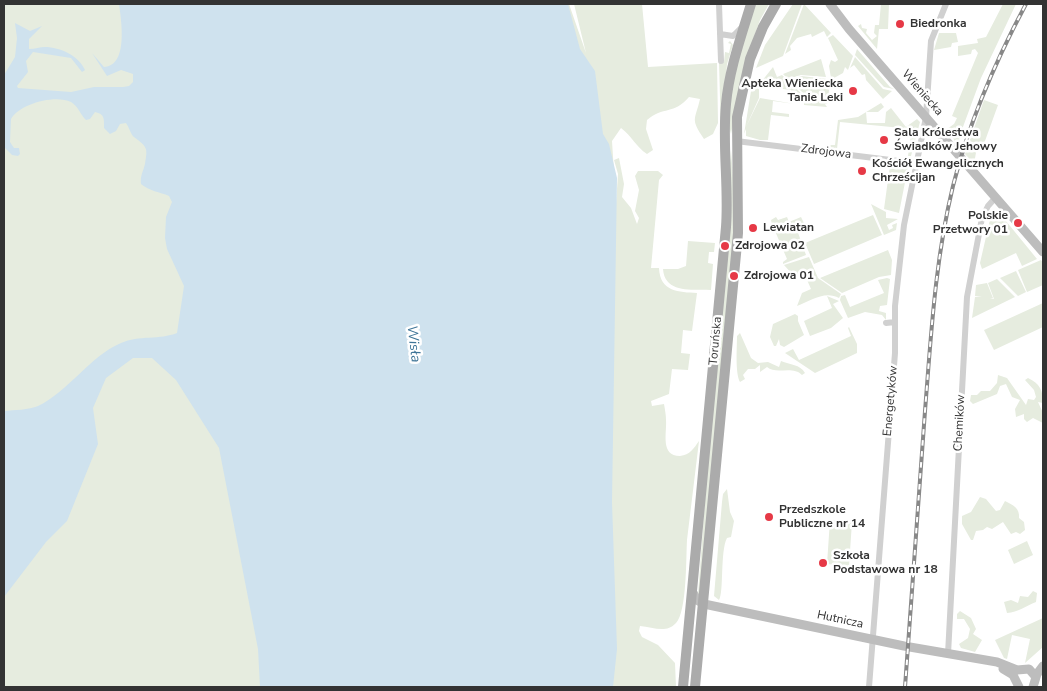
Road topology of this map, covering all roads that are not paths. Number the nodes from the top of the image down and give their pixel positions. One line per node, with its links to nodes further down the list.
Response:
1 (719, 4): 9 (street)
2 (751, 4): 8 (main road, Toruńska)
3 (776, 4): 14 (main road, Toruńska)
4 (824, 4): 7 (street, Wieniecka)
5 (830, 4): 7 (street, Wieniecka)
6 (946, 4): 13 (street, Energetyków)
7 (840, 18): 13 (street, Wieniecka)
8 (746, 22): 10 (street, Toruńska); 12 (main road, Toruńska)
9 (720, 34): 10 (street); 11 (street)
10 (731, 37): 12 (street)
11 (722, 61)
12 (733, 64): 20 (main road, Toruńska)
13 (926, 116): 15 (street, Energetyków); 16 (street, Wieniecka)
14 (736, 141): 15 (street, Zdrojowa); 21 (main road, Toruńska)
15 (915, 163): 18 (street, Energetyków)
16 (996, 197): 17 (street, Wieniecka); 23 (street, Chemików)
17 (1043, 252)
18 (895, 322): 19 (street); 22 (street, Energetyków)
19 (886, 323)
20 (692, 591): 21 (street); 30 (main road, Toruńska)
21 (704, 604): 22 (street, Hutnicza); 31 (main road, Toruńska)
22 (873, 639): 23 (street, Hutnicza); 32 (street, Energetyków)
23 (948, 654): 25 (street, Hutnicza)
24 (1043, 658): 27 (street)
25 (990, 662): 27 (street, Hutnicza); 28 (street, Hutnicza)
26 (1043, 666): 29 (street)
27 (1025, 670): 28 (street); 29 (street)
28 (1017, 683): 33 (street)
29 (1037, 683)
30 (683, 687)
31 (695, 687)
32 (869, 687)
33 (1009, 687)

